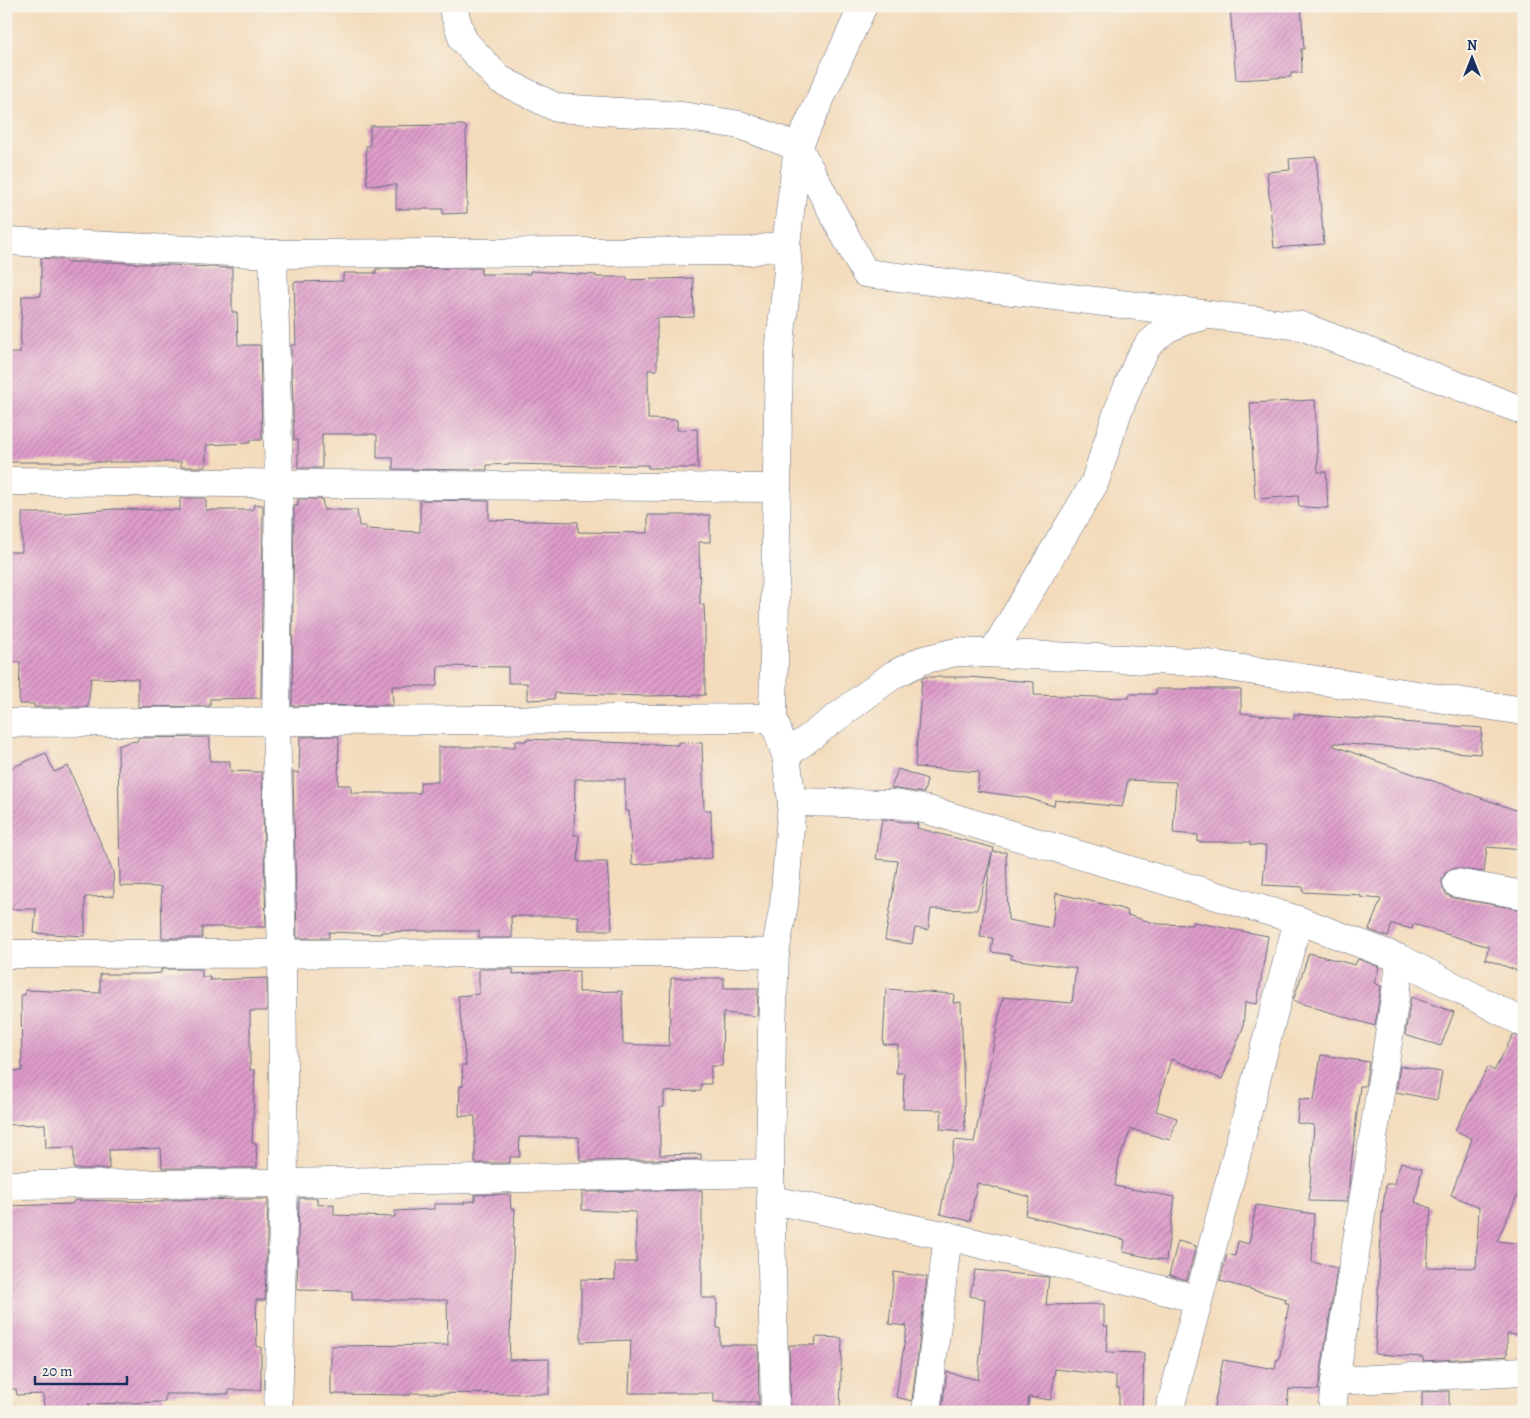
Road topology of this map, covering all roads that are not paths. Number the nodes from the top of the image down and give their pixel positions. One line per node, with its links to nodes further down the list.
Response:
1 (452, 6): 3 (street)
2 (863, 6): 3 (street)
3 (798, 147): 5 (street); 7 (street)
4 (6, 241): 6 (street)
5 (786, 244): 6 (street); 11 (street)
6 (274, 254): 10 (street)
7 (1208, 316): 8 (street); 12 (street)
8 (1524, 411)
9 (6, 481): 10 (street)
10 (279, 483): 11 (street); 15 (street)
11 (777, 488): 14 (street)
12 (994, 652): 13 (street); 17 (street)
13 (1524, 711)
14 (773, 718): 15 (street); 17 (street)
15 (276, 722): 16 (street); 24 (street)
16 (6, 723)
17 (786, 755): 18 (street)
18 (792, 802): 21 (street); 22 (street)
19 (1457, 883): 20 (street)
20 (1524, 896)
21 (1298, 920): 25 (street); 32 (street)
22 (775, 953): 24 (street); 27 (street)
23 (6, 954): 24 (street)
24 (282, 955): 28 (street)
25 (1401, 959): 26 (street); 34 (street)
26 (1524, 1023)
27 (770, 1173): 28 (street); 30 (street)
28 (284, 1183): 29 (street); 35 (street)
29 (6, 1185)
30 (772, 1200): 31 (street); 36 (street)
31 (948, 1236): 32 (street); 37 (street)
32 (1198, 1299): 38 (street)
33 (1524, 1371): 34 (street)
34 (1335, 1381): 39 (street)
35 (278, 1412)
36 (775, 1412)
37 (926, 1412)
38 (1169, 1412)
39 (1332, 1412)

